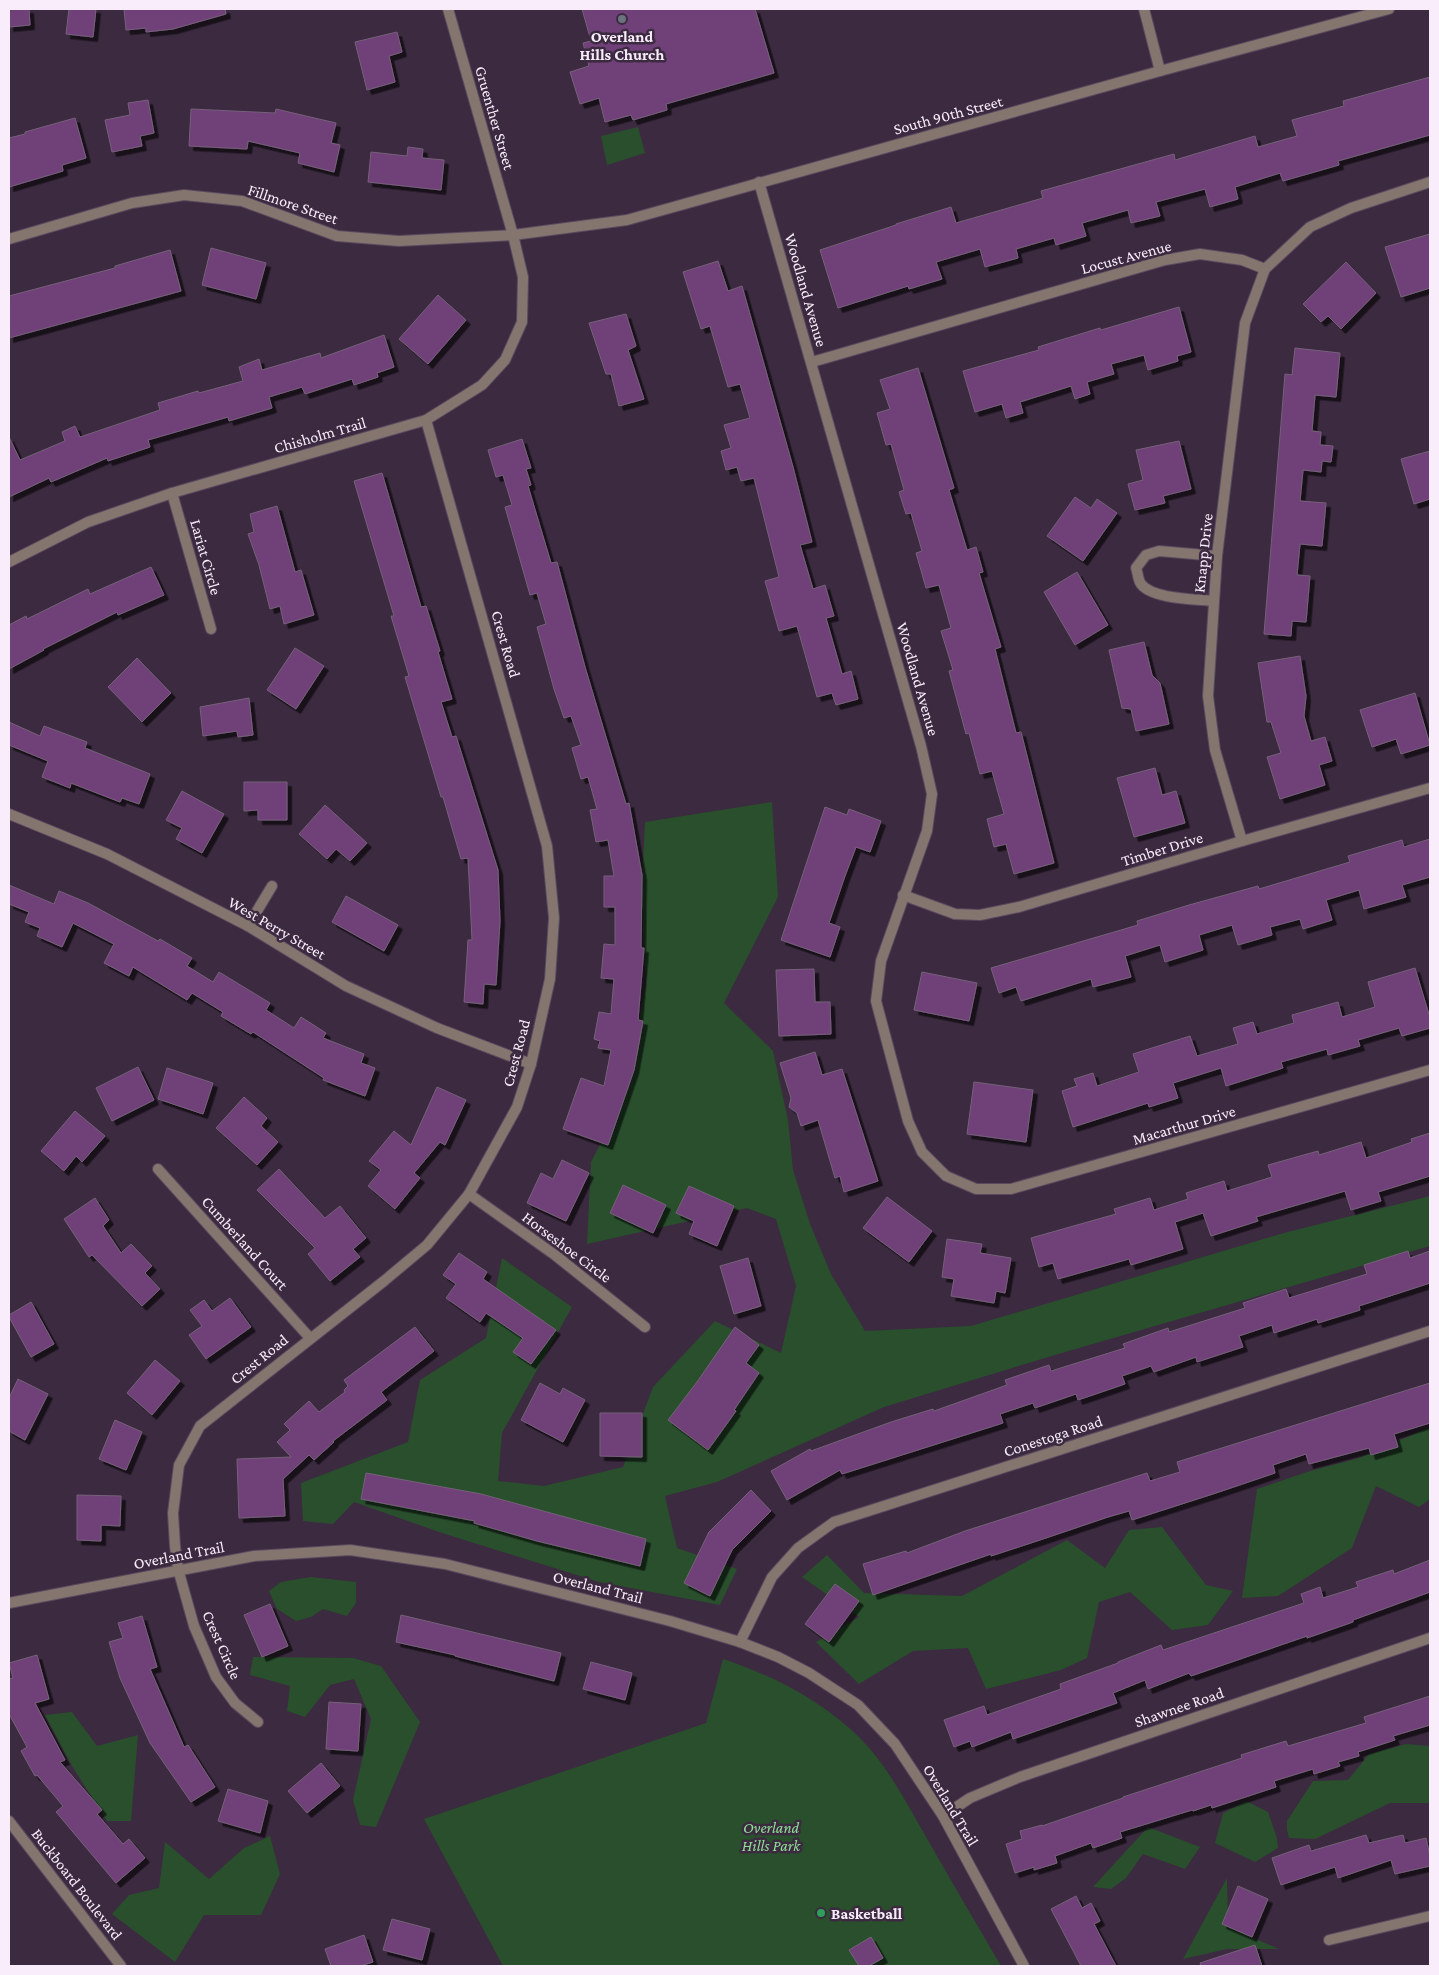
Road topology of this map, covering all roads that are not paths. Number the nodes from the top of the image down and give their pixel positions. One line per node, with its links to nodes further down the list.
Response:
1 (448, 9): 7 (street, Gruenther Street)
2 (1144, 9): 4 (street)
3 (1389, 9): 4 (street, South 90th Street)
4 (1160, 71): 5 (street, South 90th Street)
5 (759, 182): 7 (street, South 90th Street); 10 (street, Woodland Avenue)
6 (1430, 182): 9 (street)
7 (513, 235): 8 (street, Fillmore Street); 11 (street, Chisholm Trail)
8 (9, 239)
9 (1265, 269): 10 (street, Locust Avenue); 13 (street, Knapp Drive)
10 (812, 362): 21 (street, Woodland Avenue)
11 (426, 420): 12 (street, Chisholm Trail); 23 (street, Crest Road)
12 (172, 493): 14 (street, Chisholm Trail); 16 (street, Lariat Circle)
13 (1217, 556): 15 (street, Knapp Drive); 15 (street)
14 (9, 562)
15 (1213, 601): 19 (street, Knapp Drive)
16 (211, 629)
17 (1430, 788): 19 (street, Timber Drive)
18 (9, 814): 22 (street, West Perry Street)
19 (1242, 841): 21 (street, Timber Drive)
20 (272, 886): 22 (street)
21 (903, 895): 26 (street, Woodland Avenue)
22 (248, 926): 23 (street, West Perry Street)
23 (531, 1064): 27 (street, Crest Road)
24 (1430, 1070): 26 (street, Macarthur Drive)
25 (158, 1168): 30 (street, Cumberland Court)
26 (946, 1176)
27 (469, 1194): 28 (street, Horseshoe Circle); 30 (street, Crest Road)
28 (645, 1327)
29 (1430, 1331): 34 (street, Conestoga Road)
30 (310, 1338): 31 (street, Crest Road)
31 (178, 1570): 32 (street, Overland Trail); 34 (street, Overland Trail); 35 (street, Crest Circle)
32 (9, 1603)
33 (1430, 1638): 36 (street, Shawnee Road)
34 (740, 1642): 36 (street, Overland Trail)
35 (258, 1722)
36 (943, 1816): 41 (street, Overland Trail)
37 (9, 1821): 40 (street, Buckboard Boulevard)
38 (1430, 1916): 39 (street)
39 (1329, 1940)
40 (120, 1966)
41 (1024, 1966)

